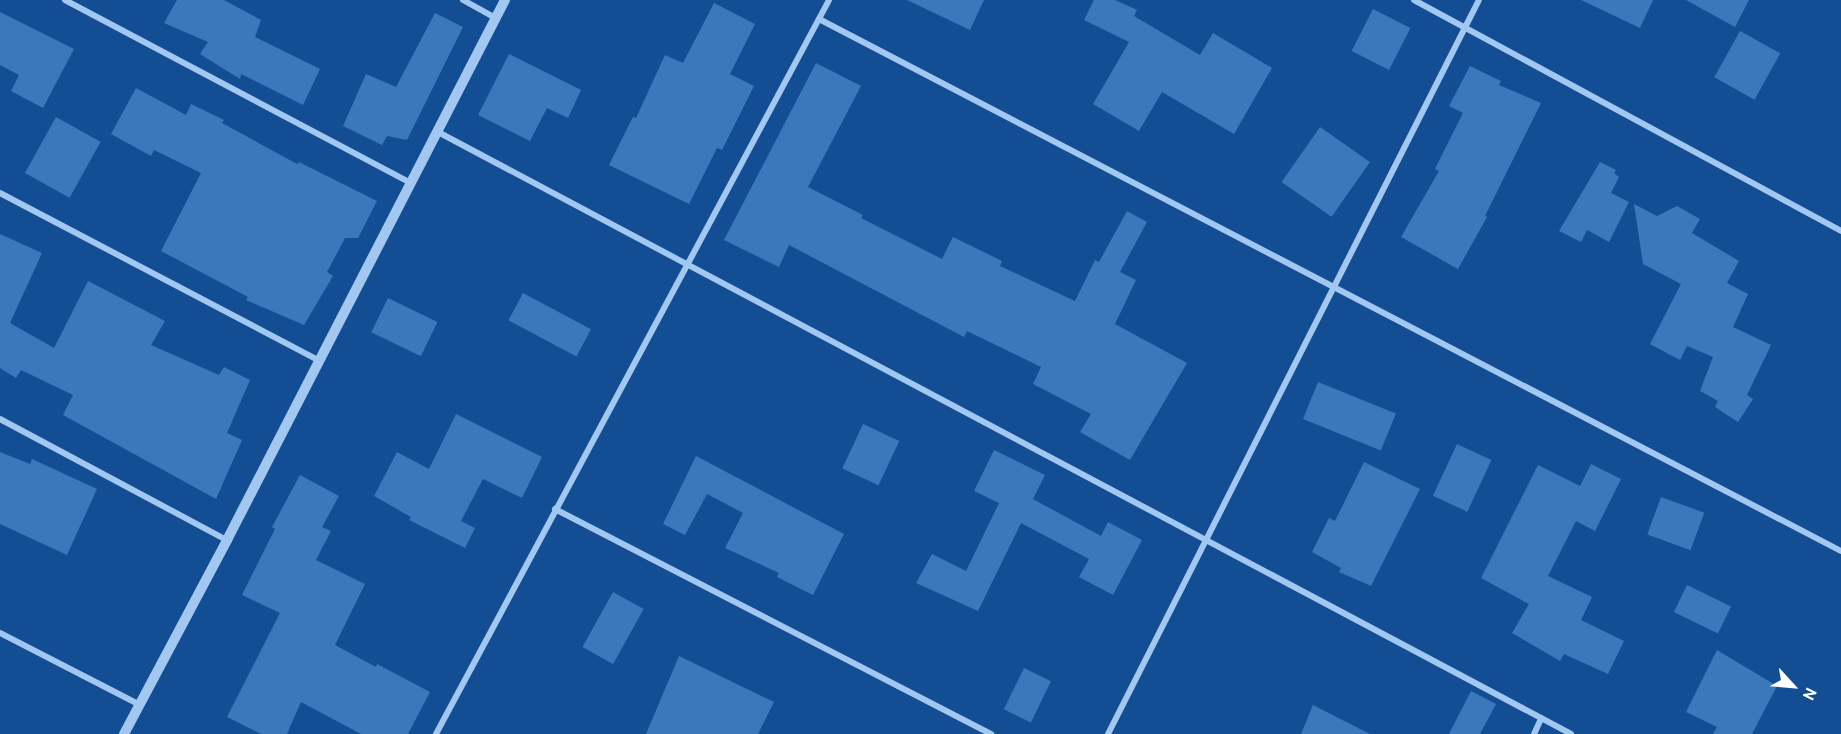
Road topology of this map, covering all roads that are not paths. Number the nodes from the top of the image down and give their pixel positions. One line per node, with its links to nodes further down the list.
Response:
1 (65, 0): 11 (street)
2 (463, 0): 7 (street)
3 (505, 0): 7 (street)
4 (829, 0): 8 (street)
5 (1414, 0): 9 (street)
6 (1479, 0): 9 (street)
7 (496, 18): 10 (street)
8 (819, 19): 14 (street); 15 (street)
9 (1465, 26): 13 (street); 15 (street)
10 (438, 132): 11 (street); 14 (street)
11 (411, 183): 16 (street)
12 (0, 193): 16 (street)
13 (1841, 231)
14 (687, 262): 18 (street); 20 (street)
15 (1333, 286): 20 (street); 21 (street)
16 (320, 361): 19 (street)
17 (0, 419): 19 (street)
18 (555, 509): 26 (street); 27 (street)
19 (227, 540): 23 (street)
20 (1205, 541): 24 (street); 28 (street)
21 (1841, 551)
22 (0, 633): 23 (street)
23 (140, 705): 25 (street)
24 (1541, 719): 29 (street); 30 (street)
25 (124, 734)
26 (436, 734)
27 (991, 734)
28 (1108, 734)
29 (1534, 734)
30 (1571, 734)

